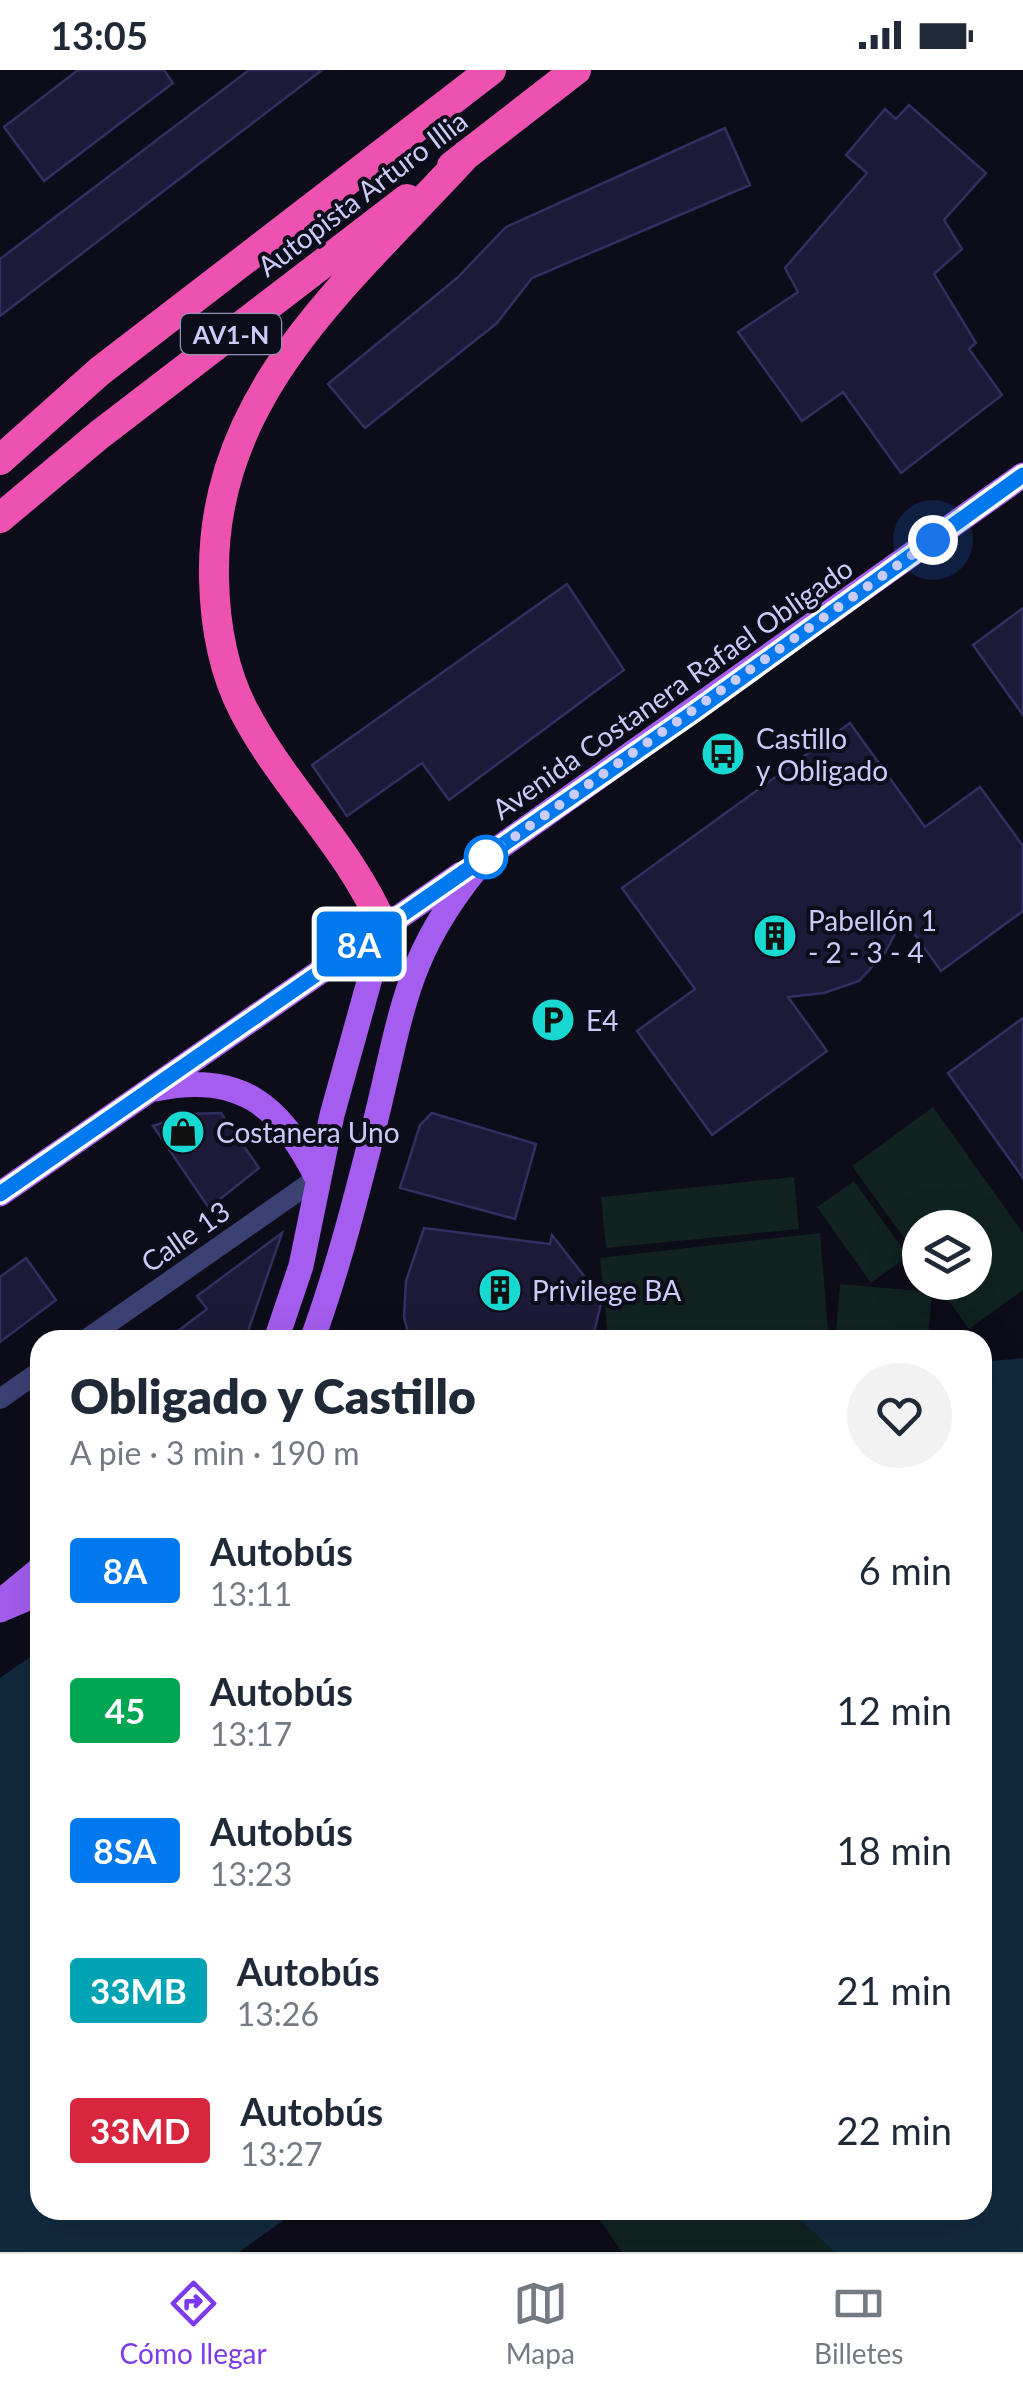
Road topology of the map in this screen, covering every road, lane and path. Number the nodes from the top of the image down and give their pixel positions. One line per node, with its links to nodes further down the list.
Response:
1 (491, 70): 4 (highway, Autopista Arturo Illia / AV1-N)
2 (576, 70): 3 (highway, Autopista Arturo Illia / AV1-N)
3 (466, 155): 8 (highway, Autopista Arturo Illia / AV1-N); 10 (highway)
4 (100, 372): 5 (highway); 6 (highway, Autopista Arturo Illia / AV1-N)
5 (0, 435)
6 (0, 460)
7 (1023, 475): 9 (main road, Avenida Costanera Rafael Obligado)
8 (0, 518)
9 (486, 857): 10 (main road); 16 (main road, Avenida Costanera Rafael Obligado)
10 (384, 928): 11 (main road); 12 (main road)
11 (148, 1091): 12 (main road); 13 (main road)
12 (317, 1178): 14 (street, Calle 13); 15 (main road)
13 (0, 1194)
14 (99, 1330)
15 (279, 1330)
16 (315, 1330)
17 (30, 1378): 18 (street)
18 (0, 1399)
19 (30, 1577): 21 (main road)
20 (30, 1597): 22 (main road)
21 (0, 1602)
22 (0, 1610)

